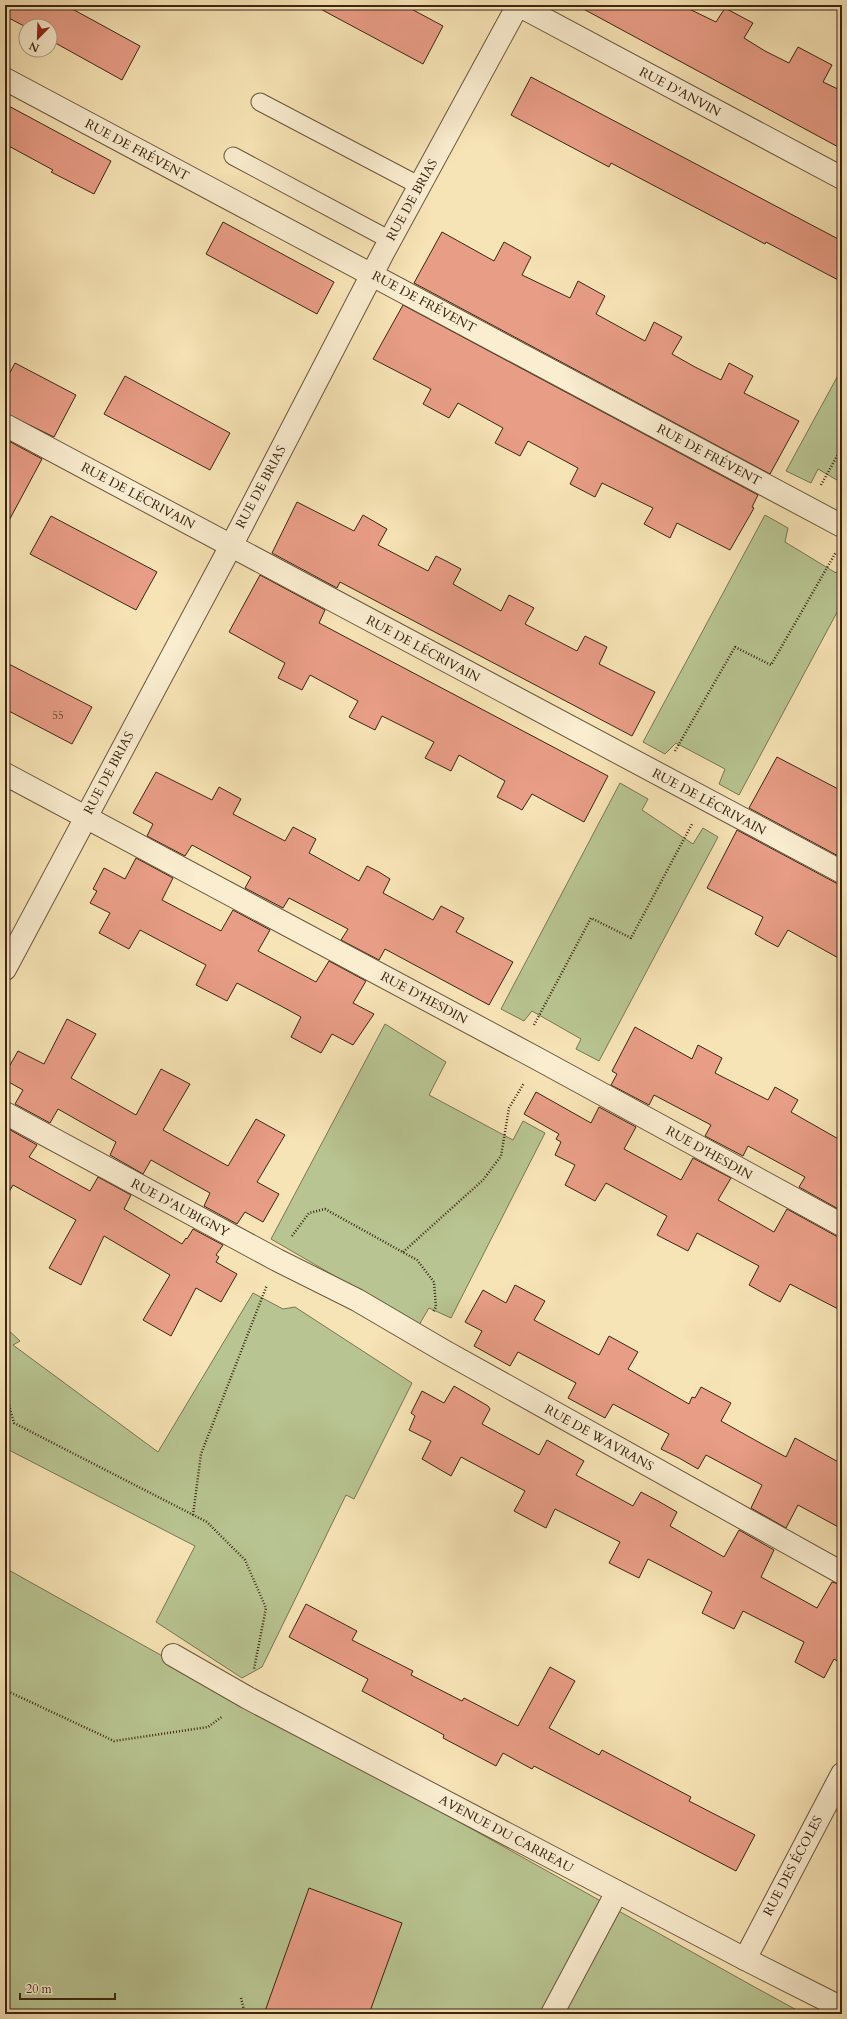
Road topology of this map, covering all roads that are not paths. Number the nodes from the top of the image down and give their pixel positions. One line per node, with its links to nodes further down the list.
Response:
1 (518, 5): 5 (street, RUE D'ANVIN); 6 (street, RUE DE BRIAS)
2 (5, 79): 8 (street, RUE DE FRÉVENT)
3 (260, 102): 6 (lane)
4 (233, 156): 7 (lane)
5 (842, 178)
6 (420, 186): 7 (street, RUE DE BRIAS)
7 (390, 240): 8 (street, RUE DE BRIAS)
8 (372, 274): 10 (street, RUE DE FRÉVENT); 11 (street, RUE DE BRIAS)
9 (5, 425): 11 (street, RUE DE LÉCRIVAIN)
10 (842, 526)
11 (230, 546): 13 (street, RUE DE BRIAS); 14 (street, RUE DE LÉCRIVAIN)
12 (5, 774): 13 (street, RUE D'HESDIN)
13 (85, 817): 15 (street, RUE DE BRIAS); 17 (street, RUE D'HESDIN)
14 (842, 872)
15 (5, 969)
16 (5, 1113): 18 (street, RUE D'AUBIGNY)
17 (842, 1225)
18 (357, 1300): 19 (street, RUE DE WAVRANS)
19 (842, 1573)
20 (173, 1656): 22 (street, AVENUE DU CARREAU)
21 (842, 1774): 23 (street, RUE DES ÉCOLES)
22 (617, 1892): 23 (street, AVENUE DU CARREAU); 25 (street)
23 (744, 1959): 24 (street, AVENUE DU CARREAU)
24 (842, 2008)
25 (552, 2014)

